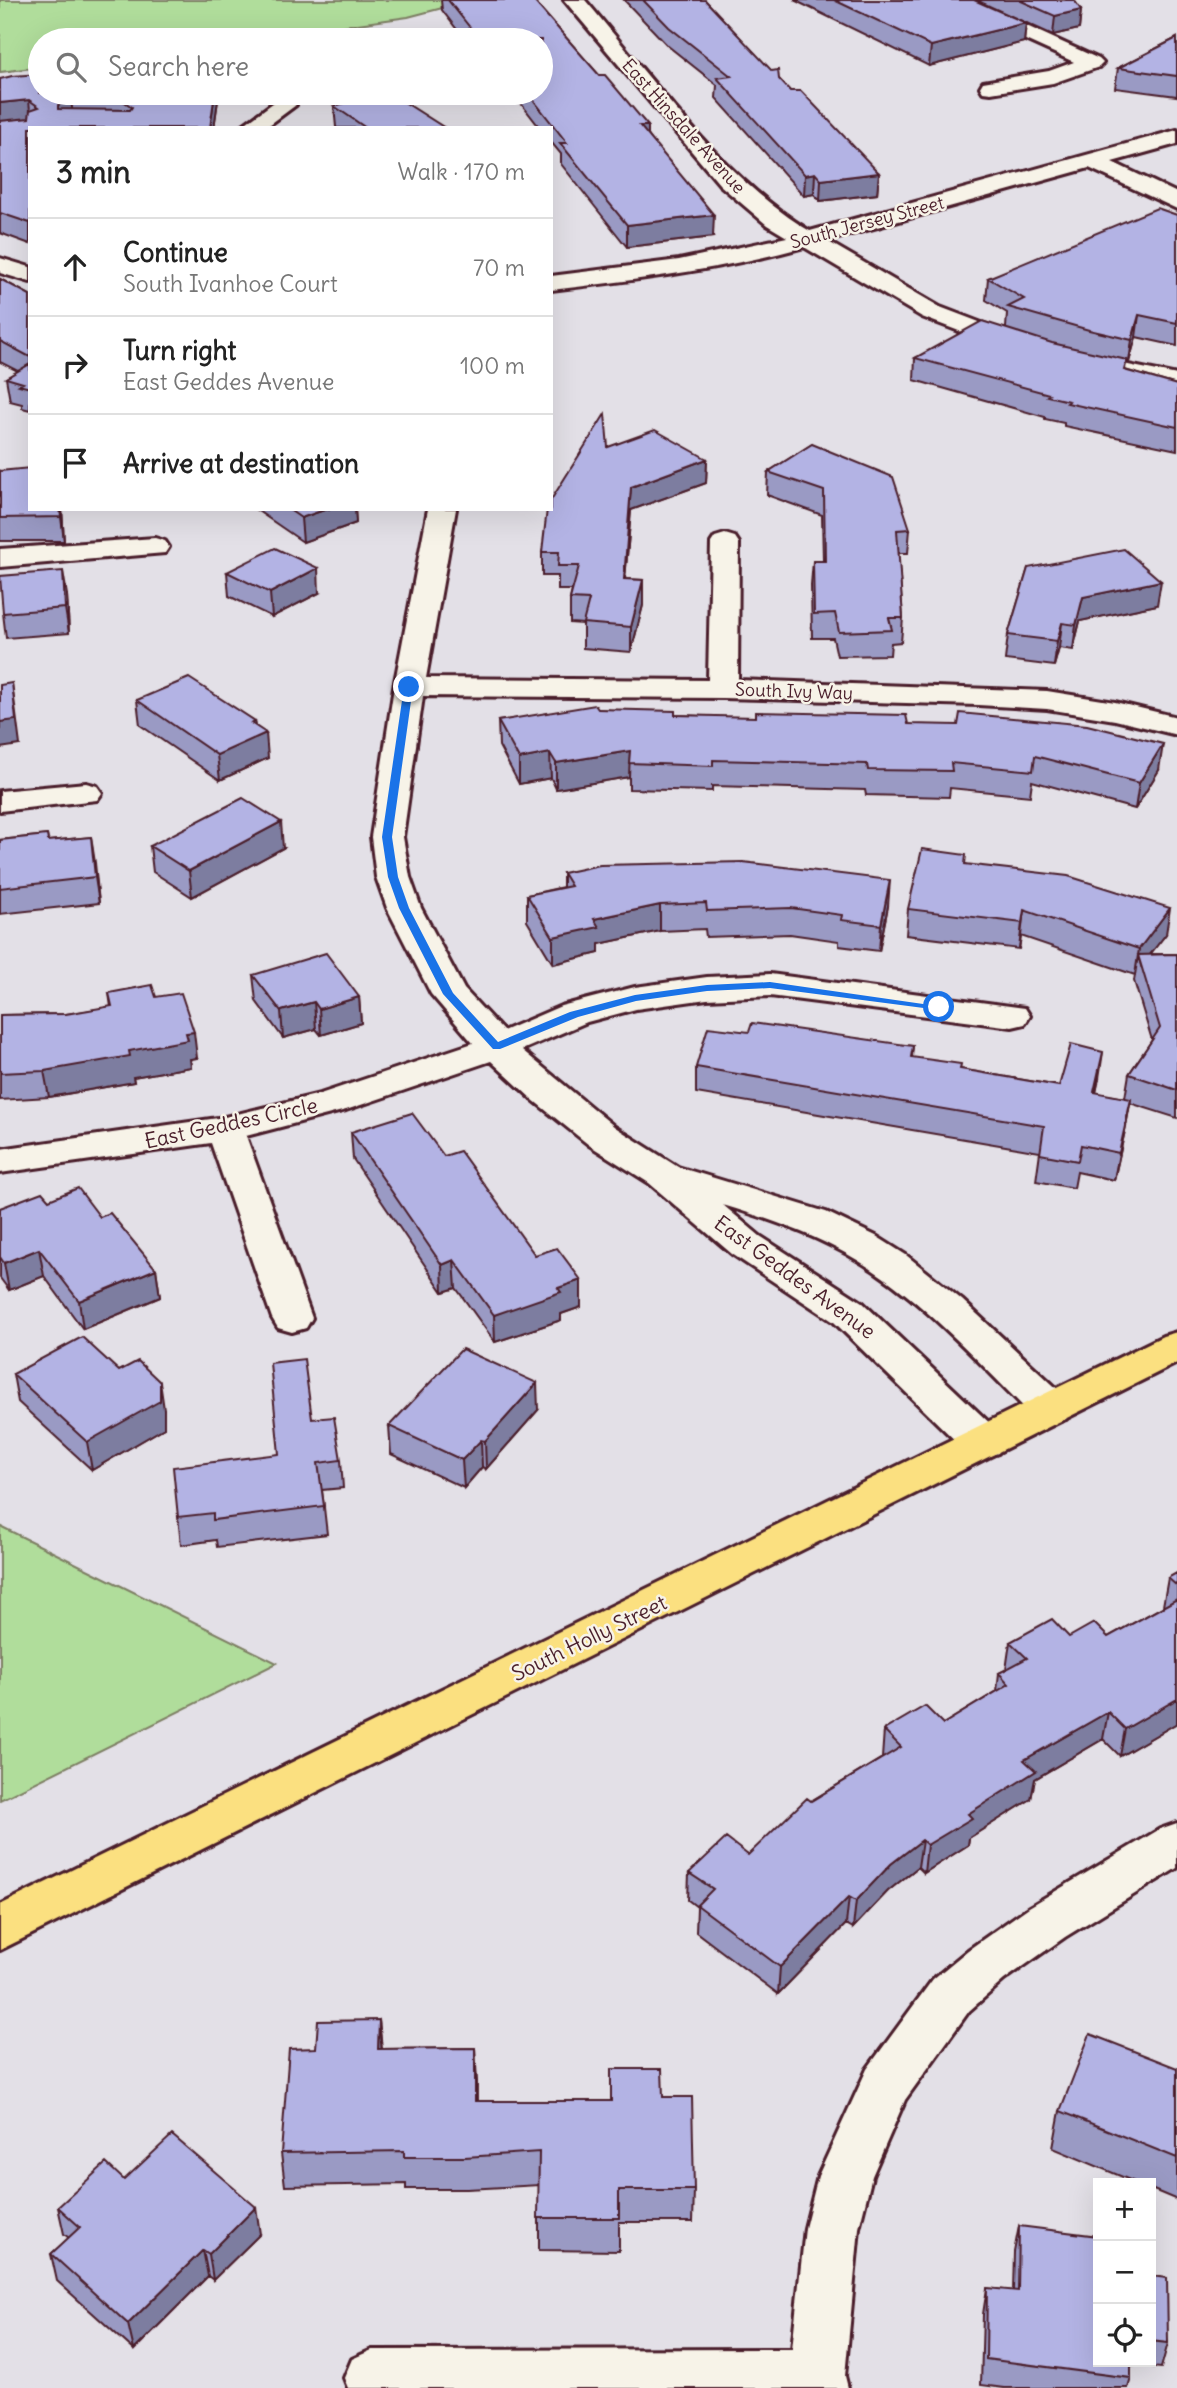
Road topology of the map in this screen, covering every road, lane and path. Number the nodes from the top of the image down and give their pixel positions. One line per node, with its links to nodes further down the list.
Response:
1 (574, 0): 9 (street, East Hinsdale Avenue)
2 (953, 0): 3 (street)
3 (991, 87)
4 (285, 105): 5 (street)
5 (253, 126)
6 (1177, 136): 7 (street, South Jersey Street)
7 (1090, 160): 8 (street); 9 (street, South Jersey Street)
8 (1177, 202)
9 (805, 239): 12 (street, South Jersey Street); 13 (street, East Hinsdale Avenue)
10 (0, 265): 11 (street)
11 (28, 274)
12 (553, 284)
13 (1042, 352)
14 (1079, 362): 15 (street)
15 (1177, 383)
16 (442, 511): 20 (street, East Geddes Avenue)
17 (725, 544): 21 (street)
18 (155, 547): 19 (street)
19 (0, 558)
20 (409, 687): 21 (street, South Ivy Way); 26 (street, East Geddes Avenue)
21 (723, 689): 22 (street, South Ivy Way)
22 (1173, 717)
23 (86, 793): 24 (street)
24 (0, 801)
25 (1012, 1016): 26 (street, East Geddes Circle)
26 (497, 1047): 27 (street, East Geddes Circle); 29 (street, East Geddes Avenue)
27 (225, 1129): 28 (street, East Geddes Circle); 30 (street)
28 (0, 1161)
29 (663, 1174): 32 (street, East Geddes Avenue); 33 (street, East Geddes Avenue)
30 (292, 1318)
31 (1177, 1346): 32 (main road, South Holly Street)
32 (1051, 1408): 33 (main road, South Holly Street)
33 (984, 1441): 35 (main road, South Holly Street)
34 (1177, 1843): 37 (street)
35 (0, 1929)
36 (372, 2378): 37 (street)
37 (818, 2382)

